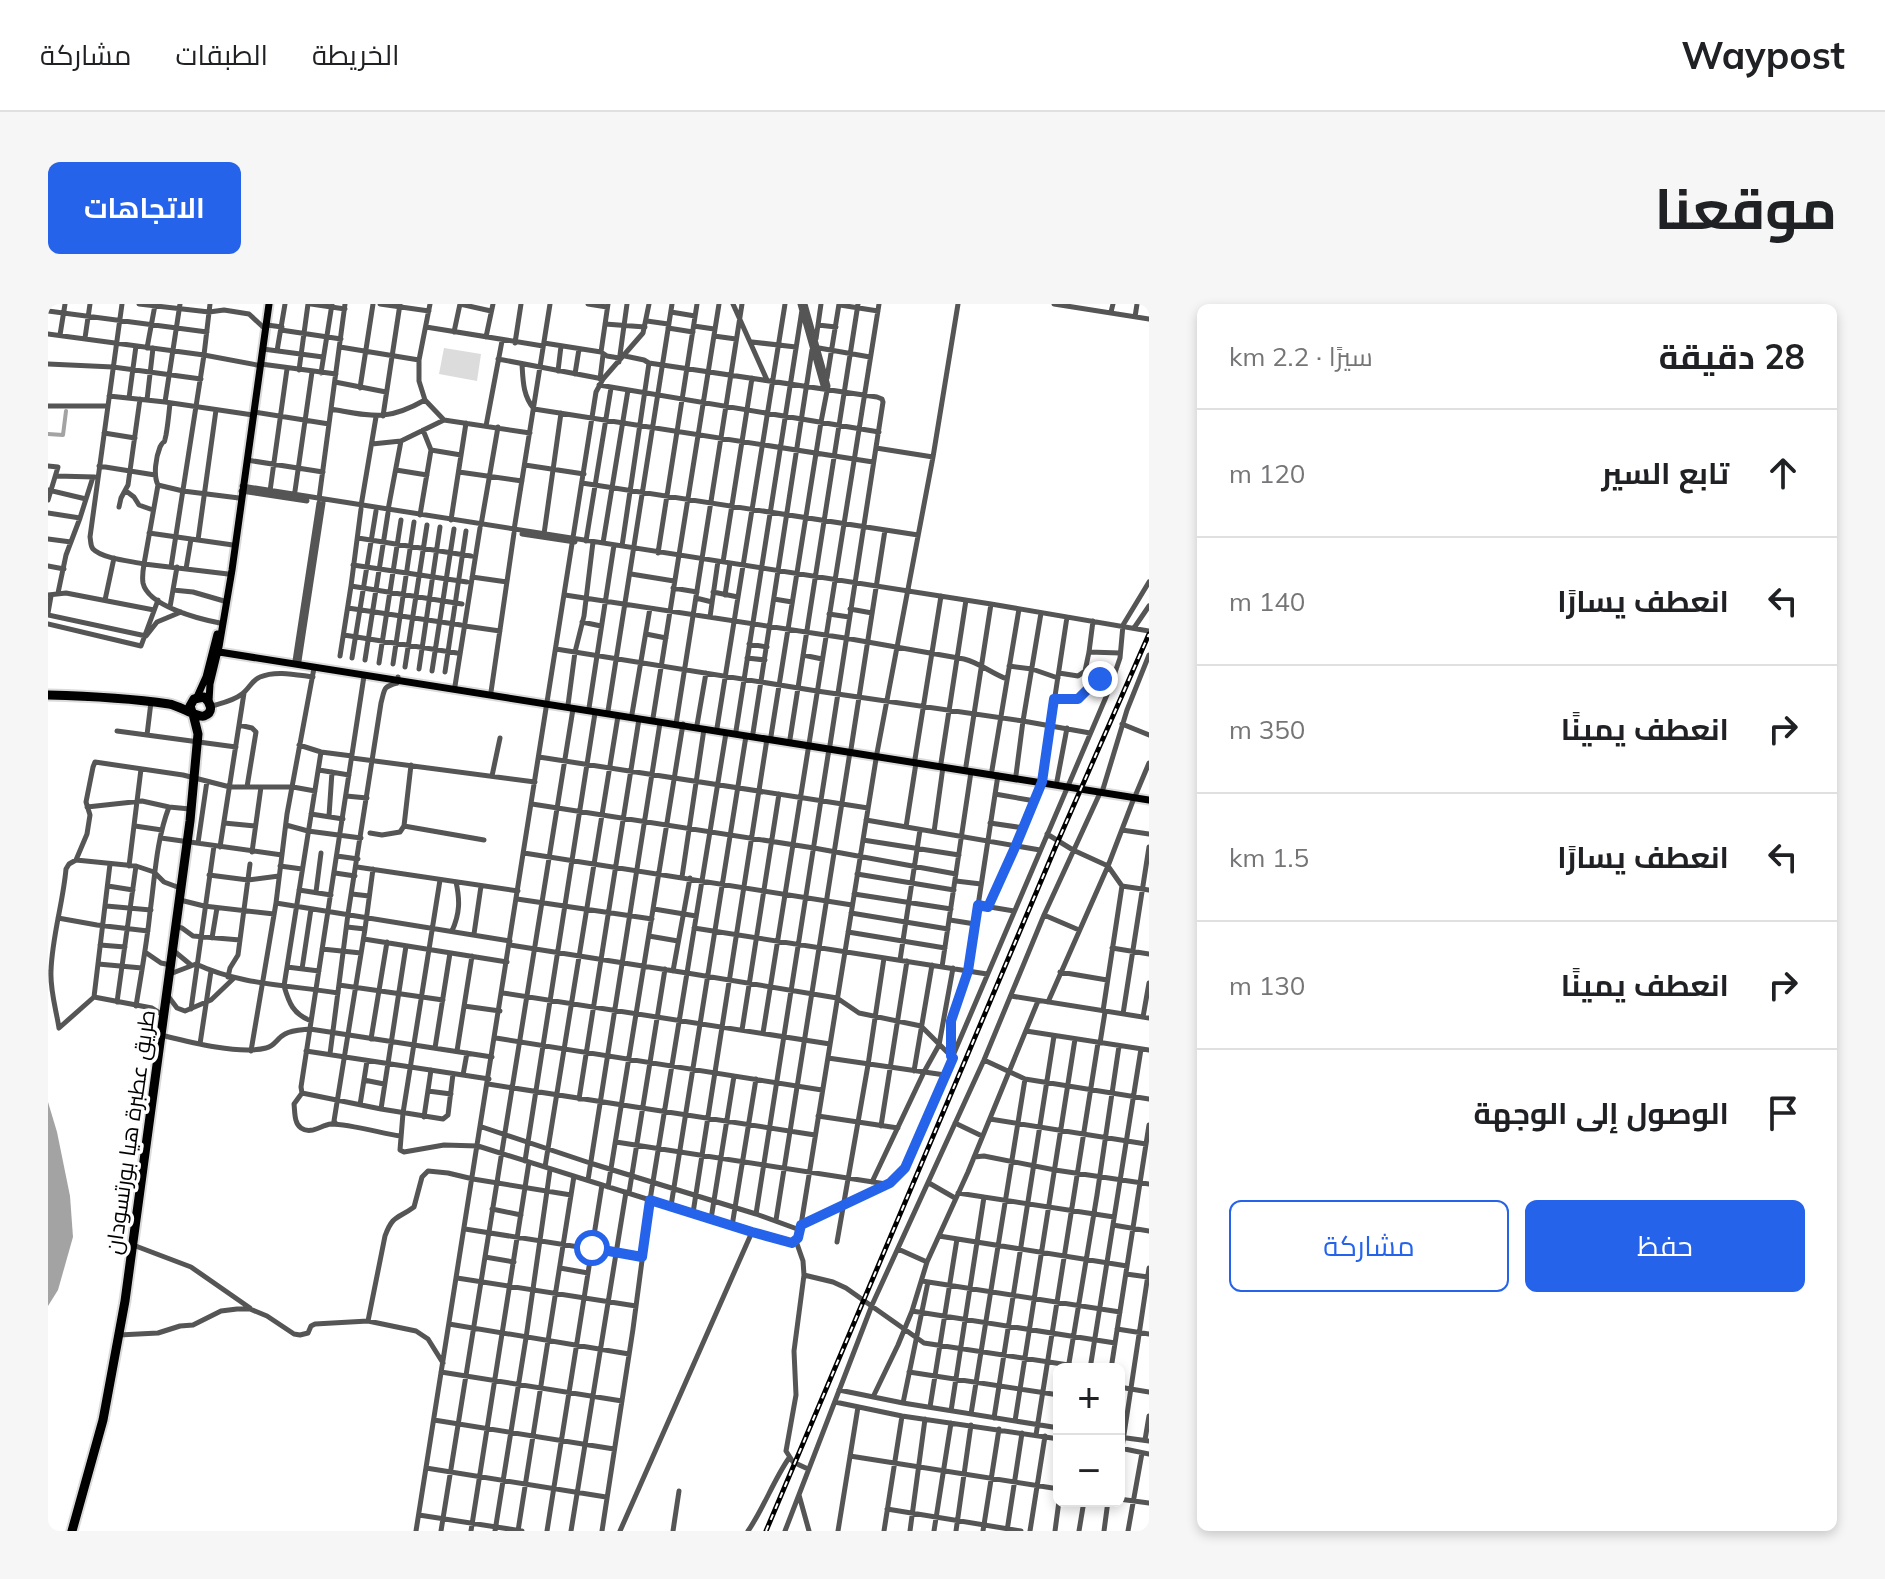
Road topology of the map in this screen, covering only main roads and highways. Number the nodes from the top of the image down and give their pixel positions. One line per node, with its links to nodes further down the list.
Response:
1 (268, 304): 2 (main road)
2 (265, 326): 3 (main road); 3 (main road)
3 (259, 365): 4 (main road)
4 (252, 414): 5 (main road); 5 (main road)
5 (242, 490): 6 (main road); 6 (main road)
6 (220, 650): 7 (main road); 7 (main road); 9 (main road); 12 (main road)
7 (398, 679): 10 (main road); 10 (main road)
8 (48, 695): 11 (highway)
9 (195, 699): 11 (highway); 12 (highway); 14 (highway)
10 (548, 703): 13 (main road)
11 (172, 704): 14 (highway)
12 (208, 708): 14 (highway); 18 (highway)
13 (592, 710): 15 (main road); 15 (main road)
14 (193, 713): 18 (highway)
15 (635, 717): 16 (main road)
16 (701, 727): 17 (main road); 17 (main road)
17 (750, 735): 19 (main road)
18 (198, 738): 25 (highway, طريق عطبرة هيا بورتسودان)
19 (769, 738): 20 (main road); 20 (main road)
20 (809, 744): 21 (main road)
21 (995, 773): 22 (main road); 22 (main road)
22 (1042, 780): 23 (main road); 23 (main road)
23 (1069, 785): 24 (main road)
24 (1149, 798)
25 (72, 1531)

